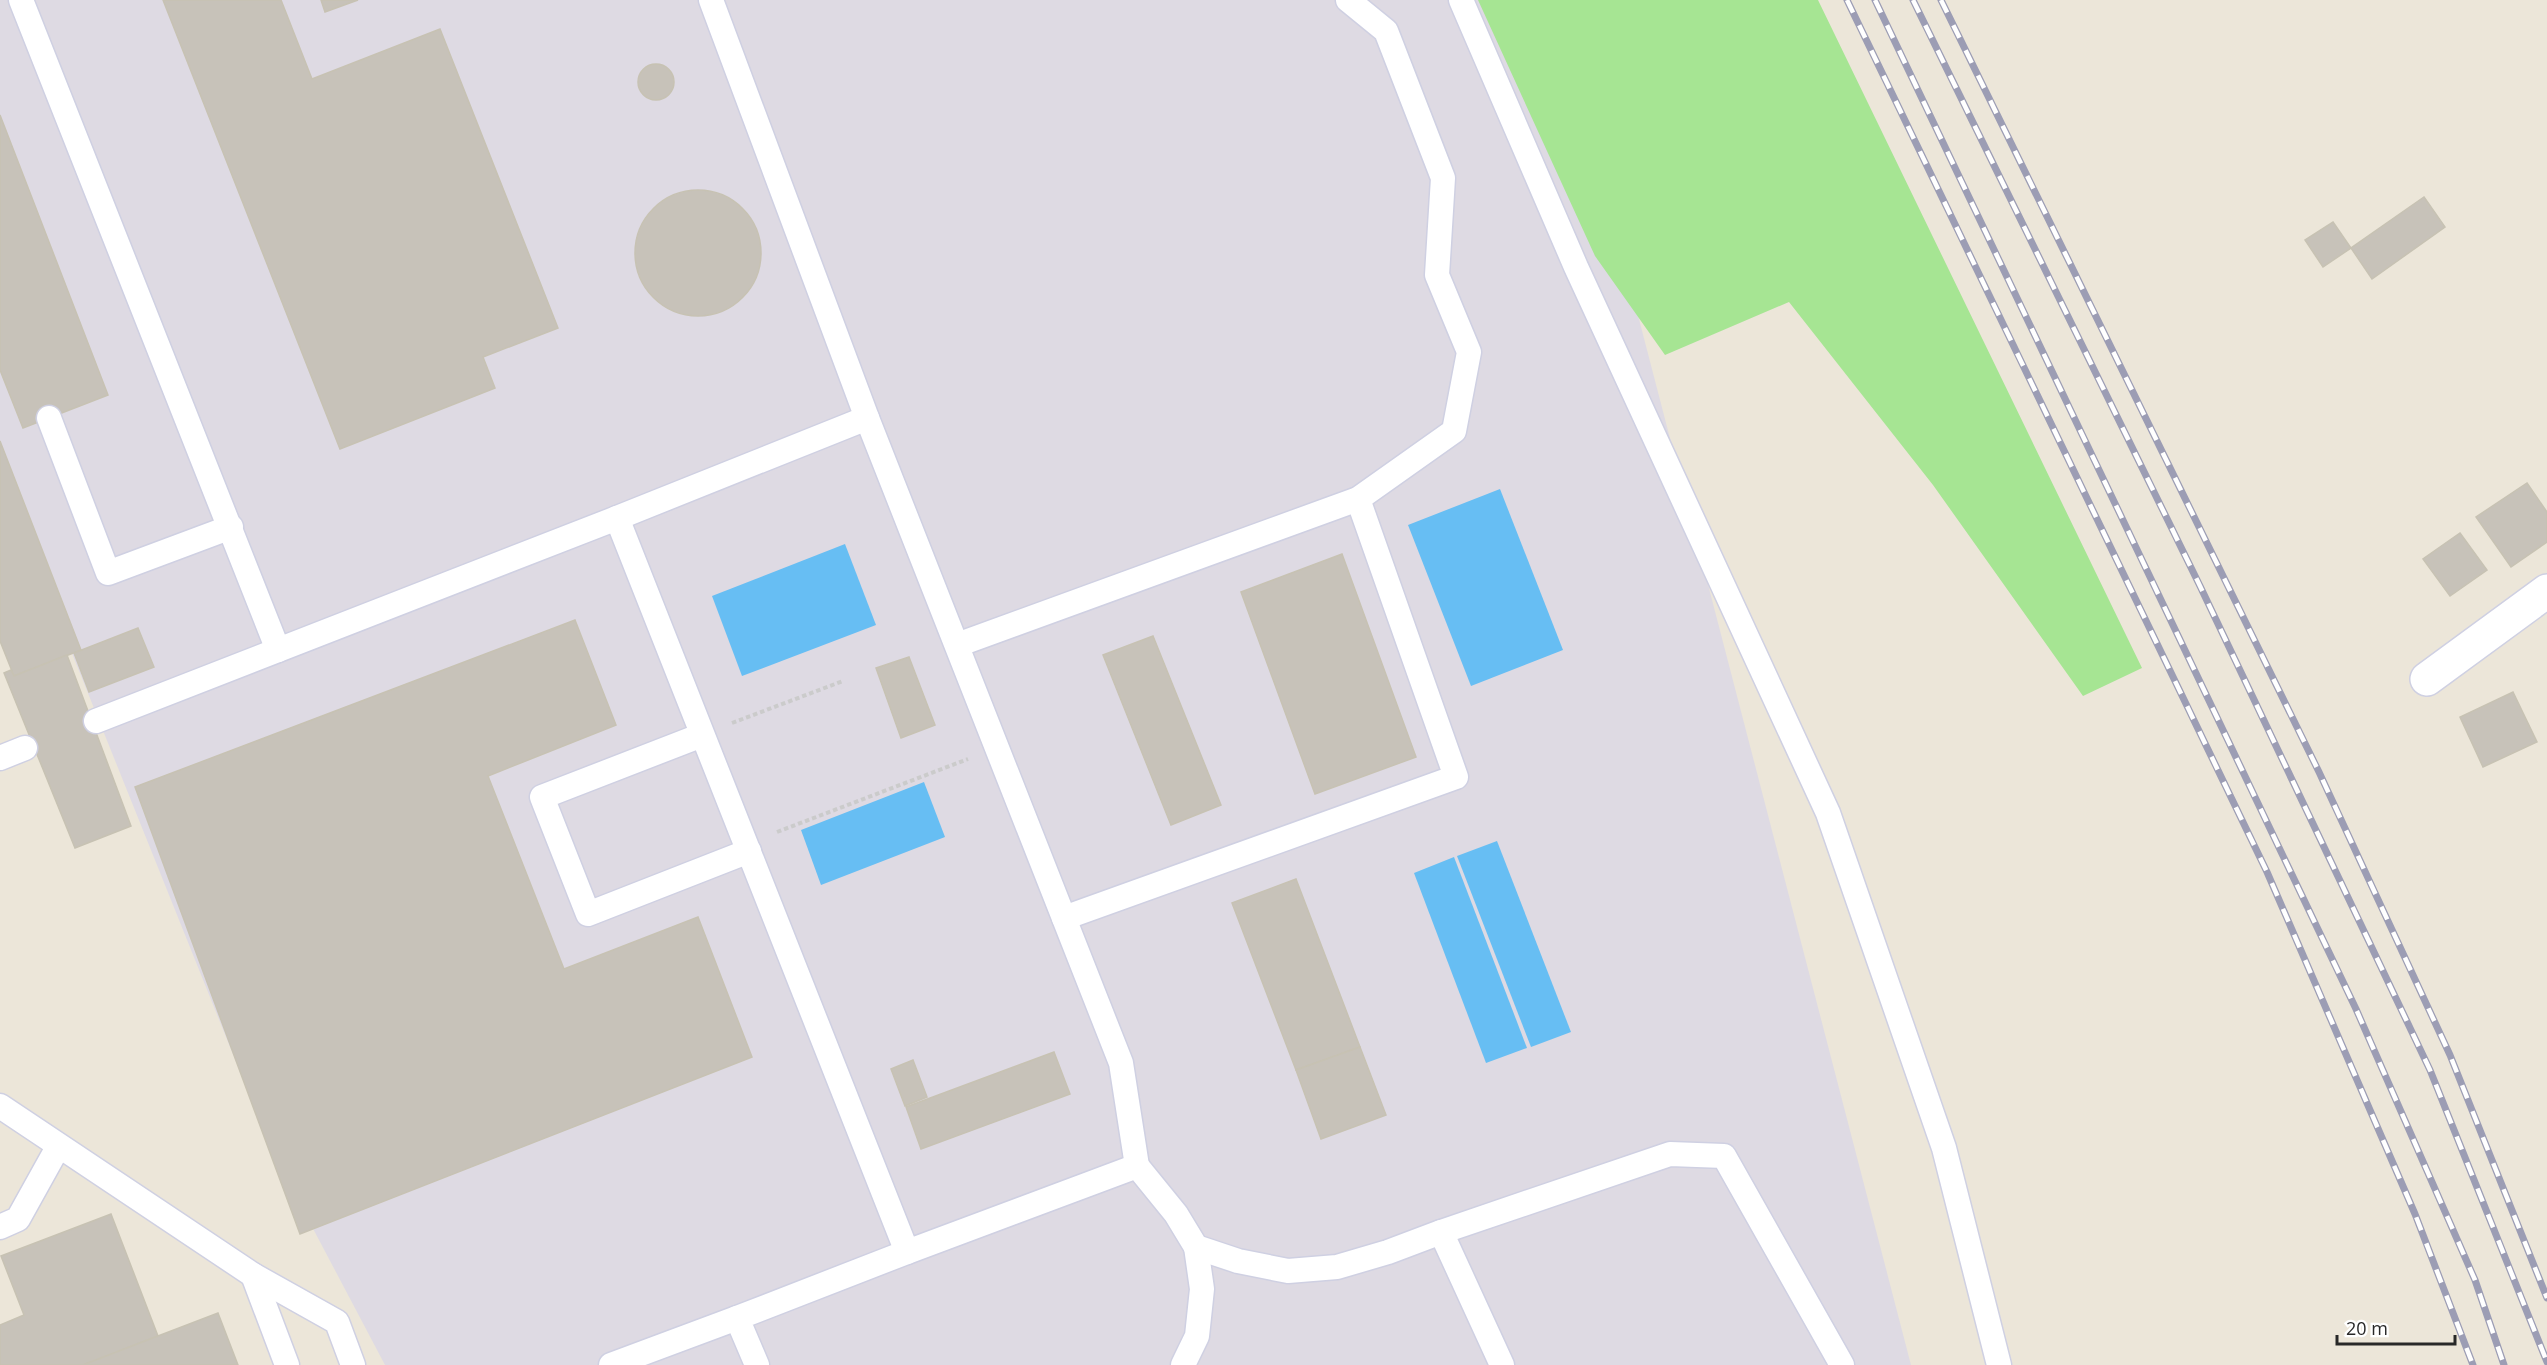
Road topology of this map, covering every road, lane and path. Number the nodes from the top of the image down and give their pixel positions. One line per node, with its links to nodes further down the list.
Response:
1 (21, 0): 9 (lane)
2 (711, 0): 6 (lane)
3 (1348, 0): 7 (lane)
4 (1461, 0): 38 (lane)
5 (49, 418): 9 (lane)
6 (867, 418): 8 (lane); 11 (lane)
7 (1358, 499): 11 (lane); 21 (lane)
8 (617, 518): 12 (lane); 16 (lane)
9 (231, 527): 12 (lane)
10 (2547, 591): 13 (street)
11 (957, 645): 18 (lane)
12 (278, 650): 15 (lane)
13 (2427, 680)
14 (843, 681): 16 (path)
15 (96, 722)
16 (702, 735): 20 (lane); 20 (lane)
17 (26, 748): 19 (lane)
18 (997, 748): 20 (path); 21 (lane)
19 (0, 758)
20 (748, 847): 28 (lane)
21 (1064, 918): 24 (lane)
22 (0, 1106): 23 (lane)
23 (58, 1147): 25 (lane); 29 (lane)
24 (1137, 1166): 27 (lane); 28 (lane)
25 (0, 1227)
26 (1441, 1232): 27 (lane); 36 (lane); 37 (lane)
27 (1196, 1247): 35 (lane)
28 (907, 1252): 30 (lane)
29 (253, 1275): 31 (lane); 32 (lane)
30 (737, 1318): 33 (lane); 34 (lane)
31 (287, 1365)
32 (353, 1365)
33 (612, 1365)
34 (757, 1365)
35 (1183, 1365)
36 (1502, 1365)
37 (1842, 1365)
38 (1999, 1365)

